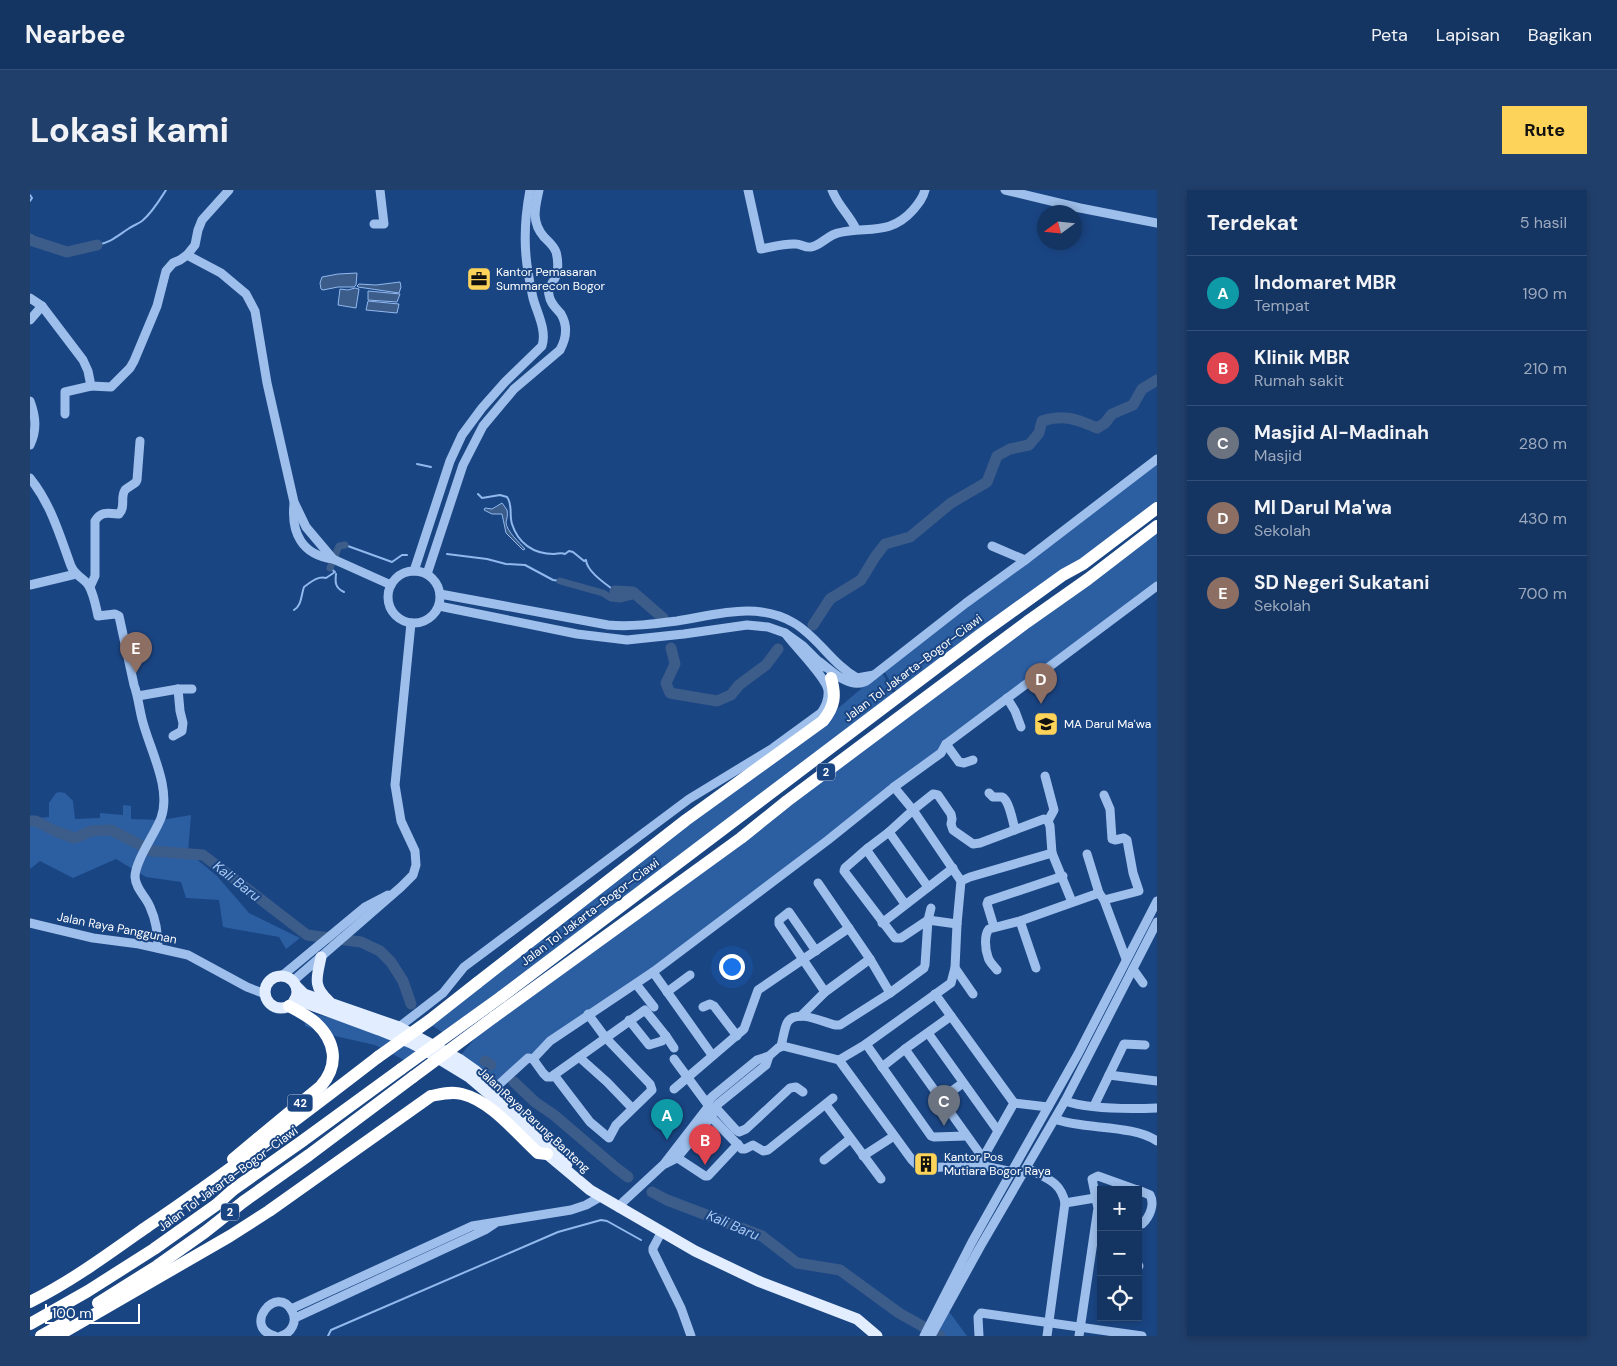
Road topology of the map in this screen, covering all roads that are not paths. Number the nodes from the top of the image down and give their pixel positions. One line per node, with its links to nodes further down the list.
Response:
1 (229, 190): 13 (street)
2 (380, 190): 11 (street)
3 (530, 190): 9 (street)
4 (539, 190): 9 (street)
5 (748, 190): 12 (street)
6 (832, 190): 12 (street)
7 (924, 190): 12 (street)
8 (1005, 190): 10 (street)
9 (530, 220): 14 (street); 15 (street)
10 (1157, 223)
11 (374, 224)
12 (856, 229)
13 (184, 258): 19 (street); 26 (street)
14 (531, 288): 15 (street); 34 (street)
15 (548, 288): 36 (street)
16 (30, 298): 17 (street)
17 (42, 306): 18 (street); 19 (street)
18 (30, 320)
19 (91, 386): 21 (street)
20 (30, 401): 23 (street)
21 (65, 414)
22 (140, 441): 40 (street)
23 (30, 445)
24 (1157, 459): 33 (street)
25 (30, 478): 35 (street)
26 (294, 502): 29 (street); 30 (street)
27 (1157, 508): 187 (highway, Jalan Tol Jakarta–Bogor–Ciawi / 2, bridge)
28 (1157, 526): 191 (highway, 2, bridge)
29 (314, 537): 30 (street); 32 (street)
30 (303, 544): 32 (street)
31 (992, 546): 33 (street)
32 (333, 559): 38 (street)
33 (1025, 560): 48 (street)
34 (414, 571): 36 (street); 38 (street)
35 (76, 574): 37 (street); 40 (street)
36 (427, 574): 41 (street)
37 (30, 584)
38 (390, 585): 44 (street)
39 (1157, 586): 53 (street)
40 (90, 587): 52 (street)
41 (440, 594): 42 (street); 43 (street)
42 (439, 606): 44 (street); 45 (street)
43 (711, 615): 45 (street); 48 (street)
44 (410, 623): 74 (street)
45 (714, 629): 46 (street)
46 (784, 633): 47 (street); 117 (street)
47 (820, 662): 48 (street); 49 (street)
48 (874, 675)
49 (831, 678): 169 (highway, 42, bridge)
50 (178, 689): 51 (street); 52 (street); 55 (street)
51 (192, 689)
52 (138, 696): 88 (street)
53 (1007, 698): 54 (street); 56 (street)
54 (1021, 727)
55 (173, 736)
56 (946, 744): 57 (street); 59 (street)
57 (972, 760)
58 (1044, 776): 63 (street)
59 (894, 787): 62 (street); 98 (street)
60 (988, 793): 64 (street)
61 (1104, 795): 75 (street)
62 (913, 810): 64 (street); 65 (street); 69 (street)
63 (1048, 821): 64 (street); 67 (street)
64 (1015, 830)
65 (889, 832): 66 (street); 73 (street)
66 (868, 848): 78 (street); 84 (street)
67 (1052, 852): 70 (street); 71 (street)
68 (1087, 854): 75 (street)
69 (953, 868): 71 (street); 73 (street)
70 (1062, 876): 77 (street); 86 (street)
71 (961, 881): 85 (street)
72 (818, 883): 87 (street)
73 (928, 886): 78 (street)
74 (401, 887): 90 (street); 90 (street)
75 (1102, 896): 77 (street); 92 (street)
76 (1157, 901): 92 (street)
77 (1072, 902): 81 (street)
78 (905, 904): 84 (street)
79 (931, 908): 80 (street)
80 (928, 920): 84 (street); 85 (street); 105 (street)
81 (1020, 921): 86 (street); 95 (street)
82 (1157, 922): 96 (street)
83 (30, 923): 88 (street, Jalan Raya Panggunan)
84 (882, 923)
85 (957, 924): 94 (street)
86 (994, 926): 97 (street)
87 (849, 928): 89 (street); 91 (street)
88 (158, 948): 106 (street, Jalan Raya Panggunan)
89 (816, 951): 93 (street); 93 (street)
90 (319, 953): 100 (street); 110 (main road)
91 (870, 959): 104 (street); 105 (street)
92 (1126, 959): 127 (street)
93 (804, 960): 104 (street); 120 (street)
94 (955, 968): 107 (street); 108 (street)
95 (1036, 968)
96 (1133, 969): 101 (street); 133 (street)
97 (997, 970)
98 (653, 972): 102 (street); 103 (street)
99 (690, 975): 103 (street)
100 (291, 980): 106 (main road); 109 (main road); 110 (main road, Jalan Raya Parung Banteng)
101 (1143, 983)
102 (636, 984): 111 (street); 113 (street)
103 (667, 992): 128 (street)
104 (825, 992): 114 (street)
105 (890, 993): 114 (street)
106 (265, 994): 109 (main road)
107 (934, 994): 115 (street); 122 (street)
108 (973, 994)
109 (292, 1002): 160 (main road, Jalan Raya Parung Banteng); 169 (highway, 42)
110 (333, 1004): 117 (main road, Jalan Raya Parung Banteng)
111 (654, 1007)
112 (703, 1007): 120 (street)
113 (588, 1014): 121 (street); 130 (street)
114 (801, 1016): 124 (street)
115 (951, 1016): 118 (street); 146 (street)
116 (629, 1020): 119 (street); 119 (street); 121 (street)
117 (403, 1023): 140 (main road, Jalan Raya Parung Banteng)
118 (928, 1032): 126 (street); 139 (street)
119 (666, 1036): 125 (street)
120 (737, 1036): 128 (street)
121 (605, 1037): 129 (street); 150 (street)
122 (866, 1044): 132 (street); 134 (street)
123 (1145, 1045): 136 (street)
124 (780, 1046): 132 (street); 152 (street)
125 (674, 1048)
126 (905, 1049): 134 (street); 144 (street)
127 (1078, 1054): 133 (street); 149 (street)
128 (712, 1055): 137 (street)
129 (579, 1057): 135 (street); 150 (street)
130 (530, 1058): 135 (street); 140 (street)
131 (674, 1059): 137 (street)
132 (839, 1060): 155 (street)
133 (1087, 1060): 145 (street)
134 (882, 1067): 156 (street)
135 (554, 1075): 150 (street)
136 (1109, 1075): 138 (street); 148 (street)
137 (687, 1077): 141 (street); 152 (street)
138 (1157, 1081)
139 (963, 1083): 144 (street); 154 (street)
140 (498, 1086): 160 (main road, Jalan Raya Parung Banteng)
141 (674, 1089)
142 (803, 1092): 152 (street)
143 (833, 1098): 147 (street)
144 (941, 1099): 156 (street)
145 (1065, 1101): 148 (street); 153 (street)
146 (1014, 1103): 149 (street); 154 (street)
147 (826, 1104): 157 (street); 159 (street)
148 (1094, 1106): 151 (street)
149 (1048, 1107): 166 (street)
150 (632, 1108)
151 (1157, 1108)
152 (712, 1111): 159 (street); 161 (street)
153 (1055, 1119): 158 (street); 165 (street)
154 (998, 1131): 164 (street)
155 (894, 1136): 162 (street); 164 (street)
156 (966, 1136): 164 (street)
157 (850, 1139): 162 (street); 163 (street)
158 (1157, 1141)
159 (738, 1144): 161 (street)
160 (550, 1150): 171 (main road, Jalan Raya Parung Banteng); 192 (highway)
161 (675, 1156): 176 (street)
162 (863, 1156): 167 (street)
163 (824, 1160)
164 (981, 1162): 166 (street)
165 (1027, 1168): 173 (street); 180 (street)
166 (1013, 1172): 180 (street)
167 (880, 1179)
168 (1126, 1186): 172 (street)
169 (202, 1188): 183 (highway, 42)
170 (1142, 1191): 174 (street)
171 (600, 1197): 176 (main road, Jalan Raya Parung Banteng); 184 (street)
172 (1097, 1201)
173 (1065, 1203): 175 (street); 186 (street)
174 (1155, 1204): 178 (street)
175 (1097, 1205)
176 (621, 1206): 179 (main road, Jalan Raya Parung Banteng)
177 (1097, 1211): 181 (street)
178 (1142, 1224)
179 (661, 1232): 194 (street); 195 (main road, Jalan Raya Parung Banteng)
180 (976, 1244): 185 (street)
181 (1090, 1252): 182 (street); 188 (street)
182 (1097, 1253)
183 (30, 1302)
184 (293, 1314): 190 (street); 193 (street)
185 (935, 1322): 196 (street); 197 (street)
186 (1048, 1323): 188 (street); 198 (street); 199 (street)
187 (30, 1324)
188 (1079, 1332): 189 (street)
189 (1110, 1334): 200 (street)
190 (269, 1335)
191 (41, 1336)
192 (57, 1336)
193 (280, 1336)
194 (691, 1336)
195 (877, 1336)
196 (924, 1336)
197 (931, 1336)
198 (979, 1336)
199 (1047, 1336)
200 (1142, 1336)

